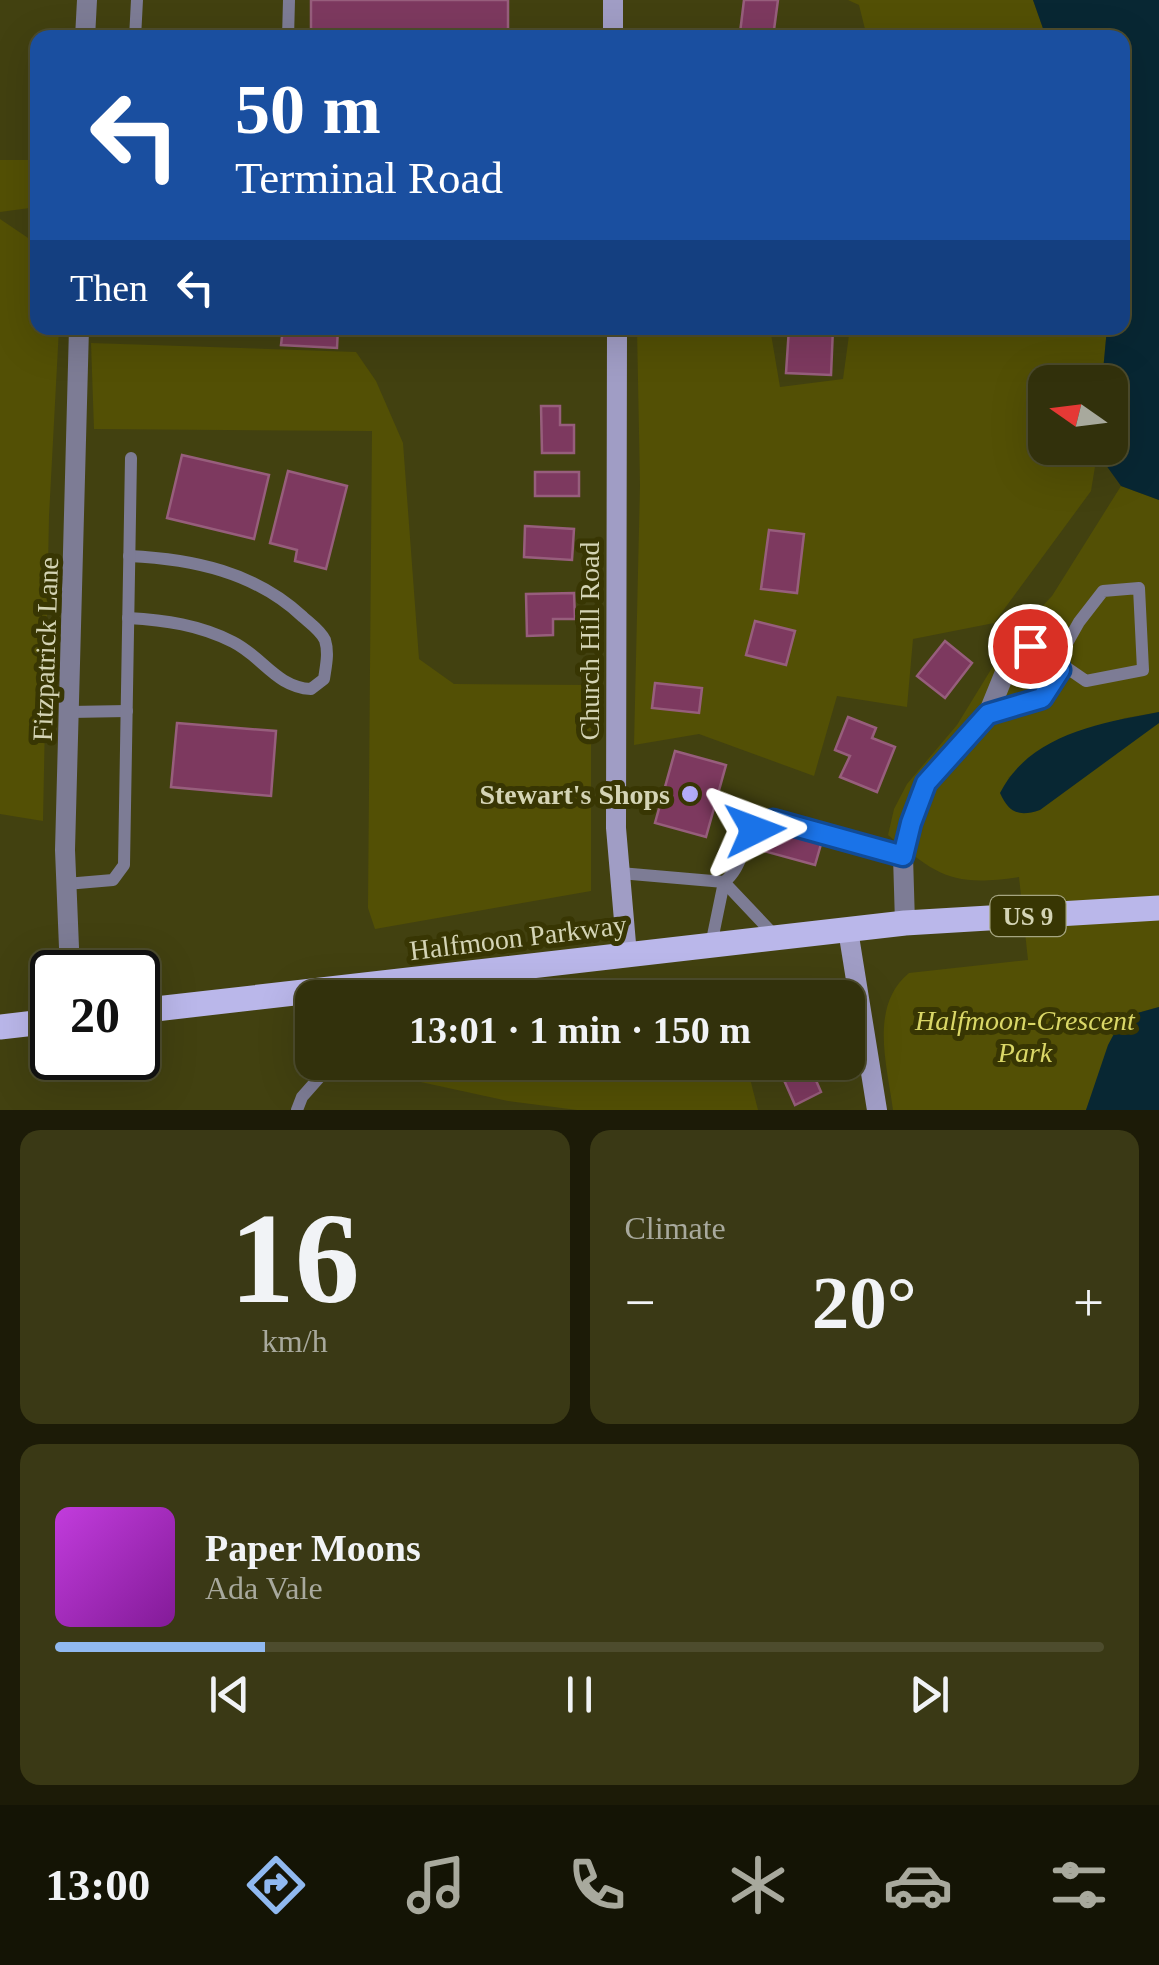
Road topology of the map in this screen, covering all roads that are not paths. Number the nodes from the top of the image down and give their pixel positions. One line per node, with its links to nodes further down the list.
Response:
1 (87, 0): 5 (street)
2 (137, 0): 6 (lane)
3 (289, 0): 7 (lane)
4 (613, 0): 8 (street)
5 (85, 30)
6 (135, 30)
7 (288, 30)
8 (613, 30)
9 (79, 335): 16 (street, Fitzpatrick Lane)
10 (617, 335): 19 (street, Church Hill Road)
11 (131, 458): 12 (lane)
12 (129, 556): 13 (lane); 13 (lane)
13 (128, 618): 15 (lane)
14 (1057, 661): 14 (lane); 17 (street); 17 (street)
15 (127, 711): 16 (lane); 21 (lane)
16 (70, 712): 21 (street, Fitzpatrick Lane)
17 (988, 714): 18 (street)
18 (903, 856): 20 (lane); 23 (street)
19 (620, 872): 20 (lane); 28 (street, Church Hill Road)
20 (724, 882): 25 (lane); 26 (lane)
21 (66, 884): 27 (street, Fitzpatrick Lane)
22 (1155, 908): 23 (main road, US 9)
23 (905, 923): 24 (main road, Halfmoon Parkway / US 9)
24 (848, 930): 25 (main road, Halfmoon Parkway / US 9); 36 (street)
25 (777, 938): 26 (main road, Halfmoon Parkway / US 9)
26 (710, 945): 28 (main road, Halfmoon Parkway / US 9)
27 (69, 950)
28 (627, 955): 29 (main road, Halfmoon Parkway / US 9)
29 (450, 980)
30 (295, 997): 31 (main road, Halfmoon Parkway / US 9)
31 (160, 1009)
32 (30, 1024): 33 (main road)
33 (0, 1028)
34 (317, 1080): 35 (lane)
35 (297, 1110)
36 (877, 1110)

